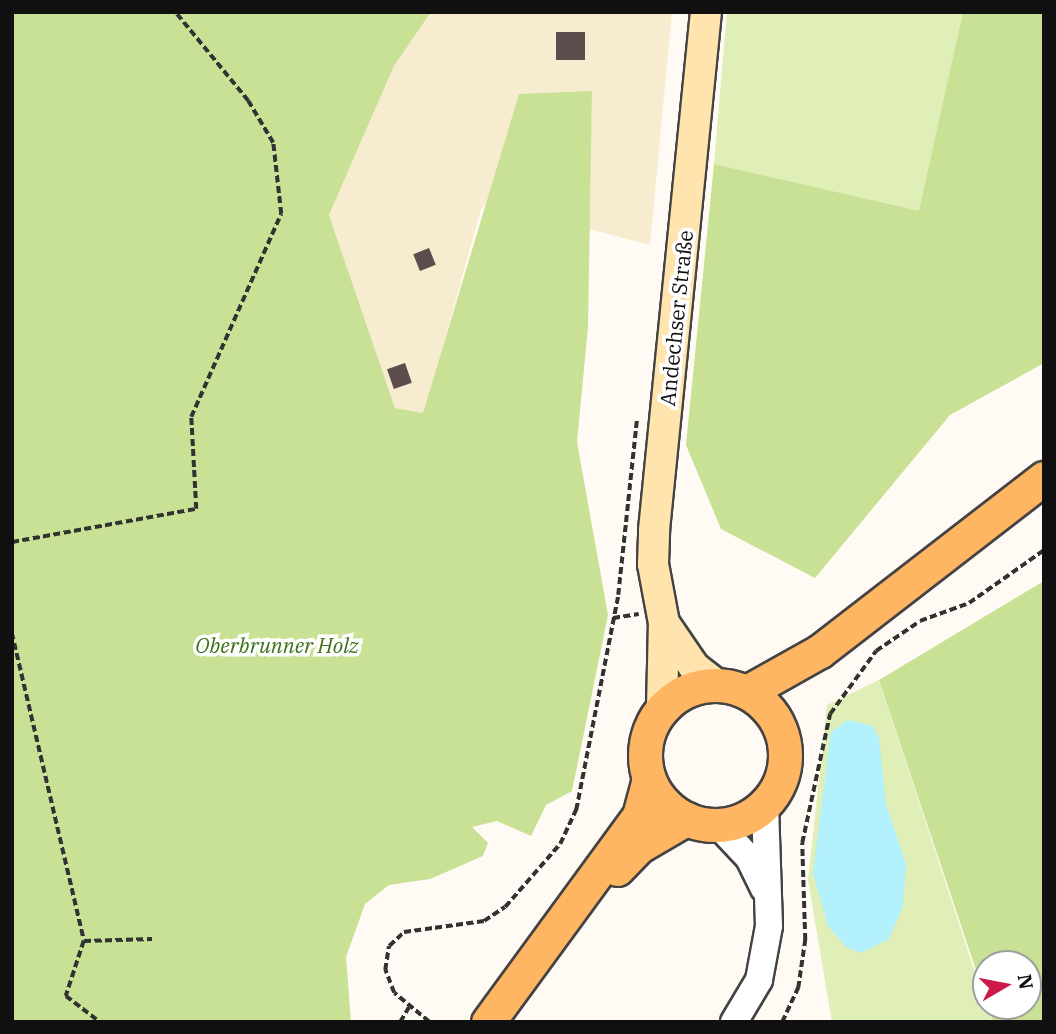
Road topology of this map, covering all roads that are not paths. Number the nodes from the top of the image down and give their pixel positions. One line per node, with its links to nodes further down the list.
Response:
1 (706, 12): 3 (main road, Andechser Straße)
2 (1044, 478): 4 (main road)
3 (664, 623): 5 (main road, Andechser Straße); 6 (main road, Andechser Straße)
4 (820, 650): 5 (main road); 7 (main road)
5 (731, 688): 6 (main road); 7 (main road)
6 (662, 708): 8 (main road)
7 (781, 730): 9 (main road)
8 (649, 779): 10 (main road); 13 (main road)
9 (765, 804): 11 (main road); 12 (street)
10 (686, 819): 11 (main road); 13 (main road)
11 (718, 825): 12 (street)
12 (768, 897): 15 (street)
13 (567, 917): 14 (main road)
14 (488, 1022)
15 (734, 1022)

